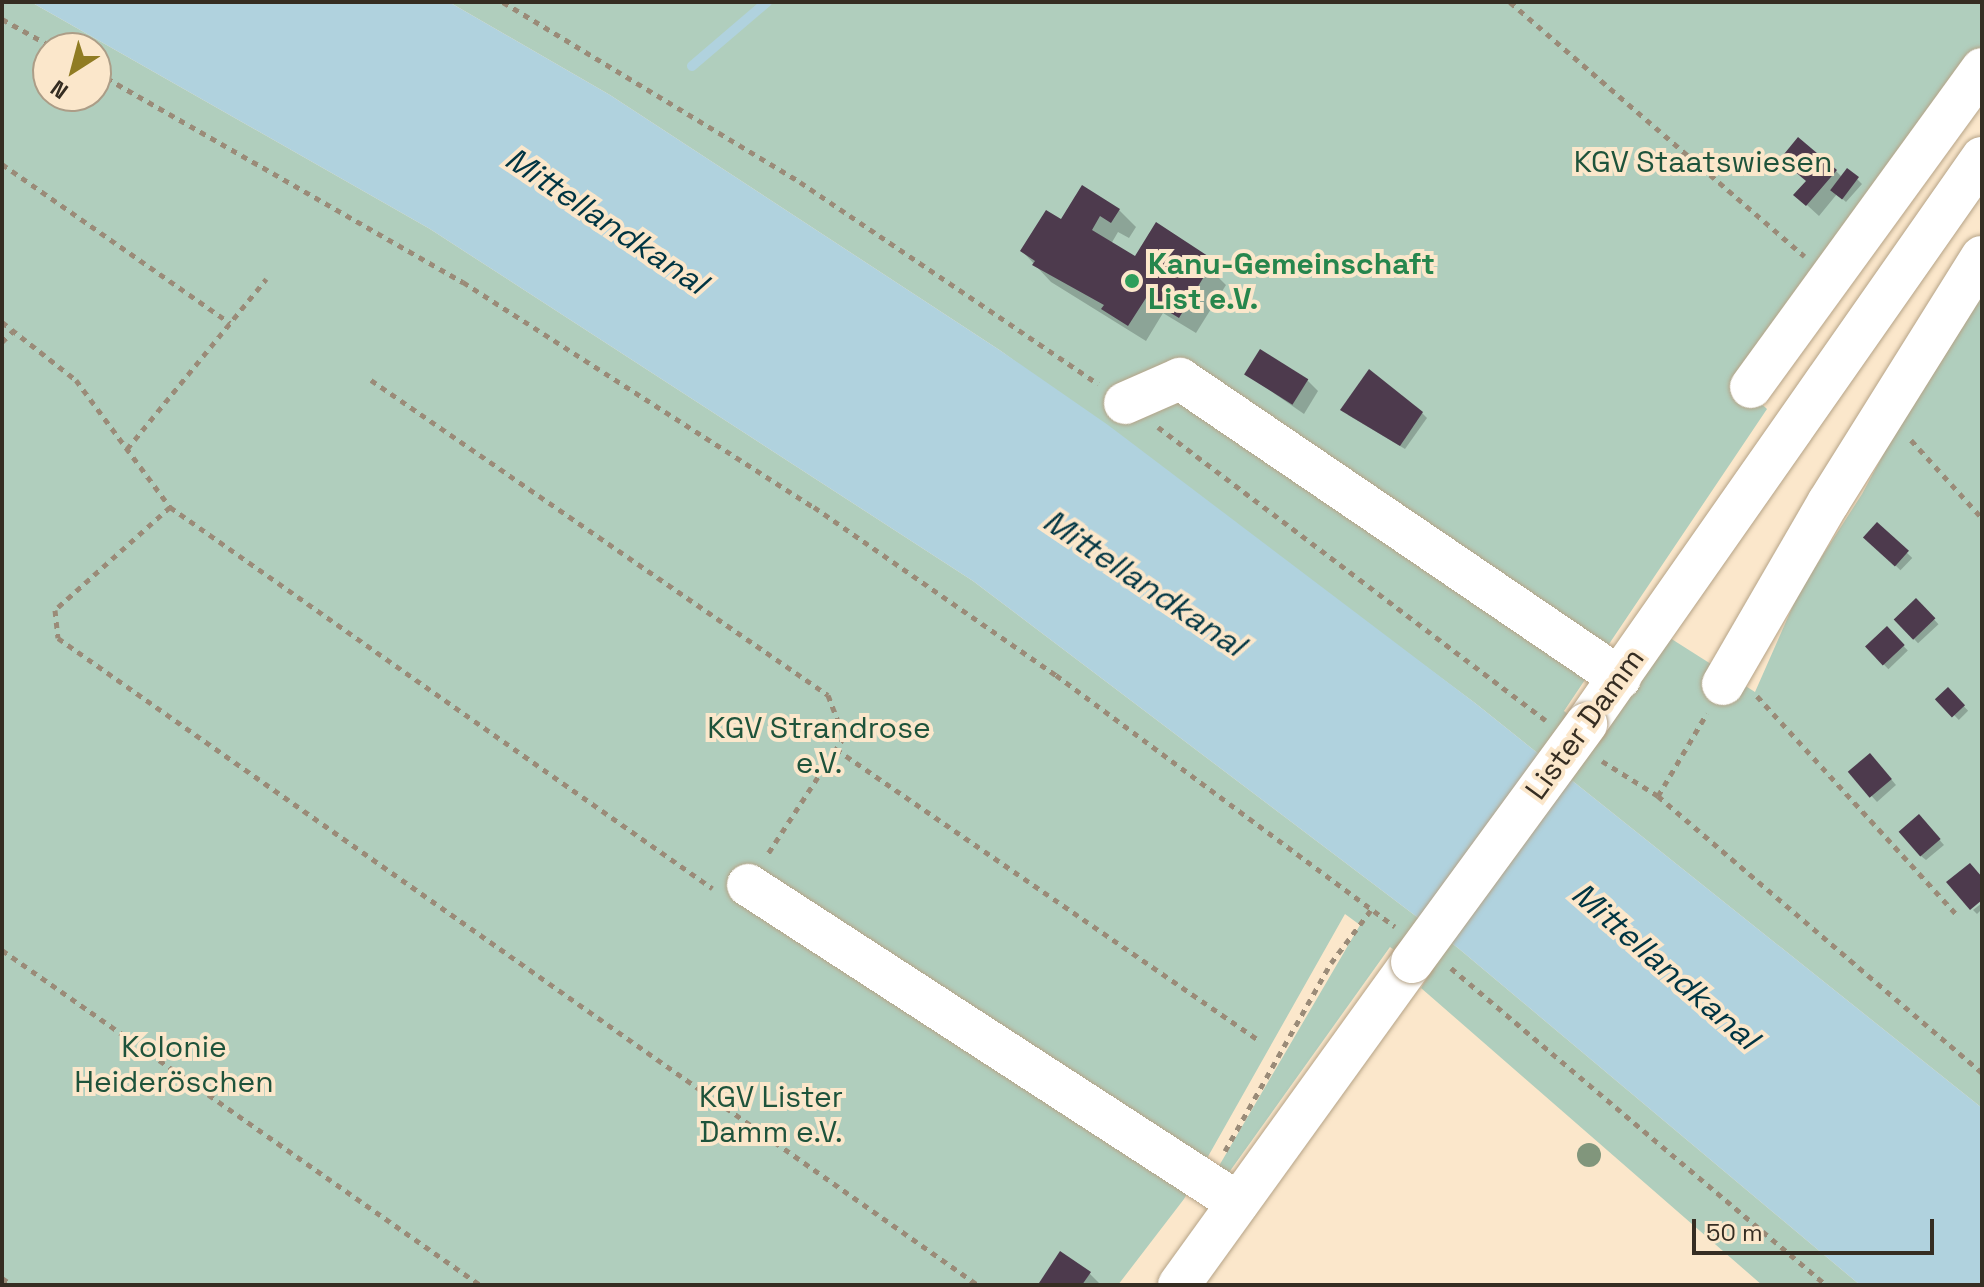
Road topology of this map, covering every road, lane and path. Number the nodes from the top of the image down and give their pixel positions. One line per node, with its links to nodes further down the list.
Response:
1 (503, 2): 18 (path)
2 (1510, 2): 10 (path)
3 (2, 19): 4 (path)
4 (32, 36)
5 (1982, 69): 10 (street)
6 (112, 81): 29 (path)
7 (1982, 158): 24 (street, Lister Damm)
8 (2, 164): 13 (path)
9 (1982, 257): 19 (street)
10 (1829, 278): 17 (street)
11 (266, 279): 13 (path)
12 (2, 322): 14 (path)
13 (230, 323): 20 (path)
14 (13, 331): 15 (path); 20 (path)
15 (2, 342)
16 (371, 380): 26 (path)
17 (1751, 387)
18 (1125, 403): 24 (street); 25 (path)
19 (1886, 413): 22 (path); 23 (street)
20 (127, 449): 21 (path)
21 (170, 507): 28 (path); 39 (path)
22 (1982, 518)
23 (1728, 676): 27 (path); 30 (path)
24 (1620, 678): 25 (street, Lister Damm)
25 (1580, 737): 27 (path); 32 (street, Lister Damm, bridge)
26 (836, 749): 28 (path); 33 (path)
27 (1658, 796): 34 (path)
28 (748, 885): 35 (street)
29 (1371, 910): 32 (path); 35 (path)
30 (1959, 917)
31 (2, 950): 38 (path)
32 (1422, 954): 35 (street, Lister Damm); 41 (path)
33 (1257, 1039)
34 (1982, 1073)
35 (1222, 1193): 40 (street, Lister Damm)
36 (2, 1278): 37 (path)
37 (12, 1285)
38 (480, 1285)
39 (978, 1285)
40 (1179, 1285)
41 (1826, 1285)

